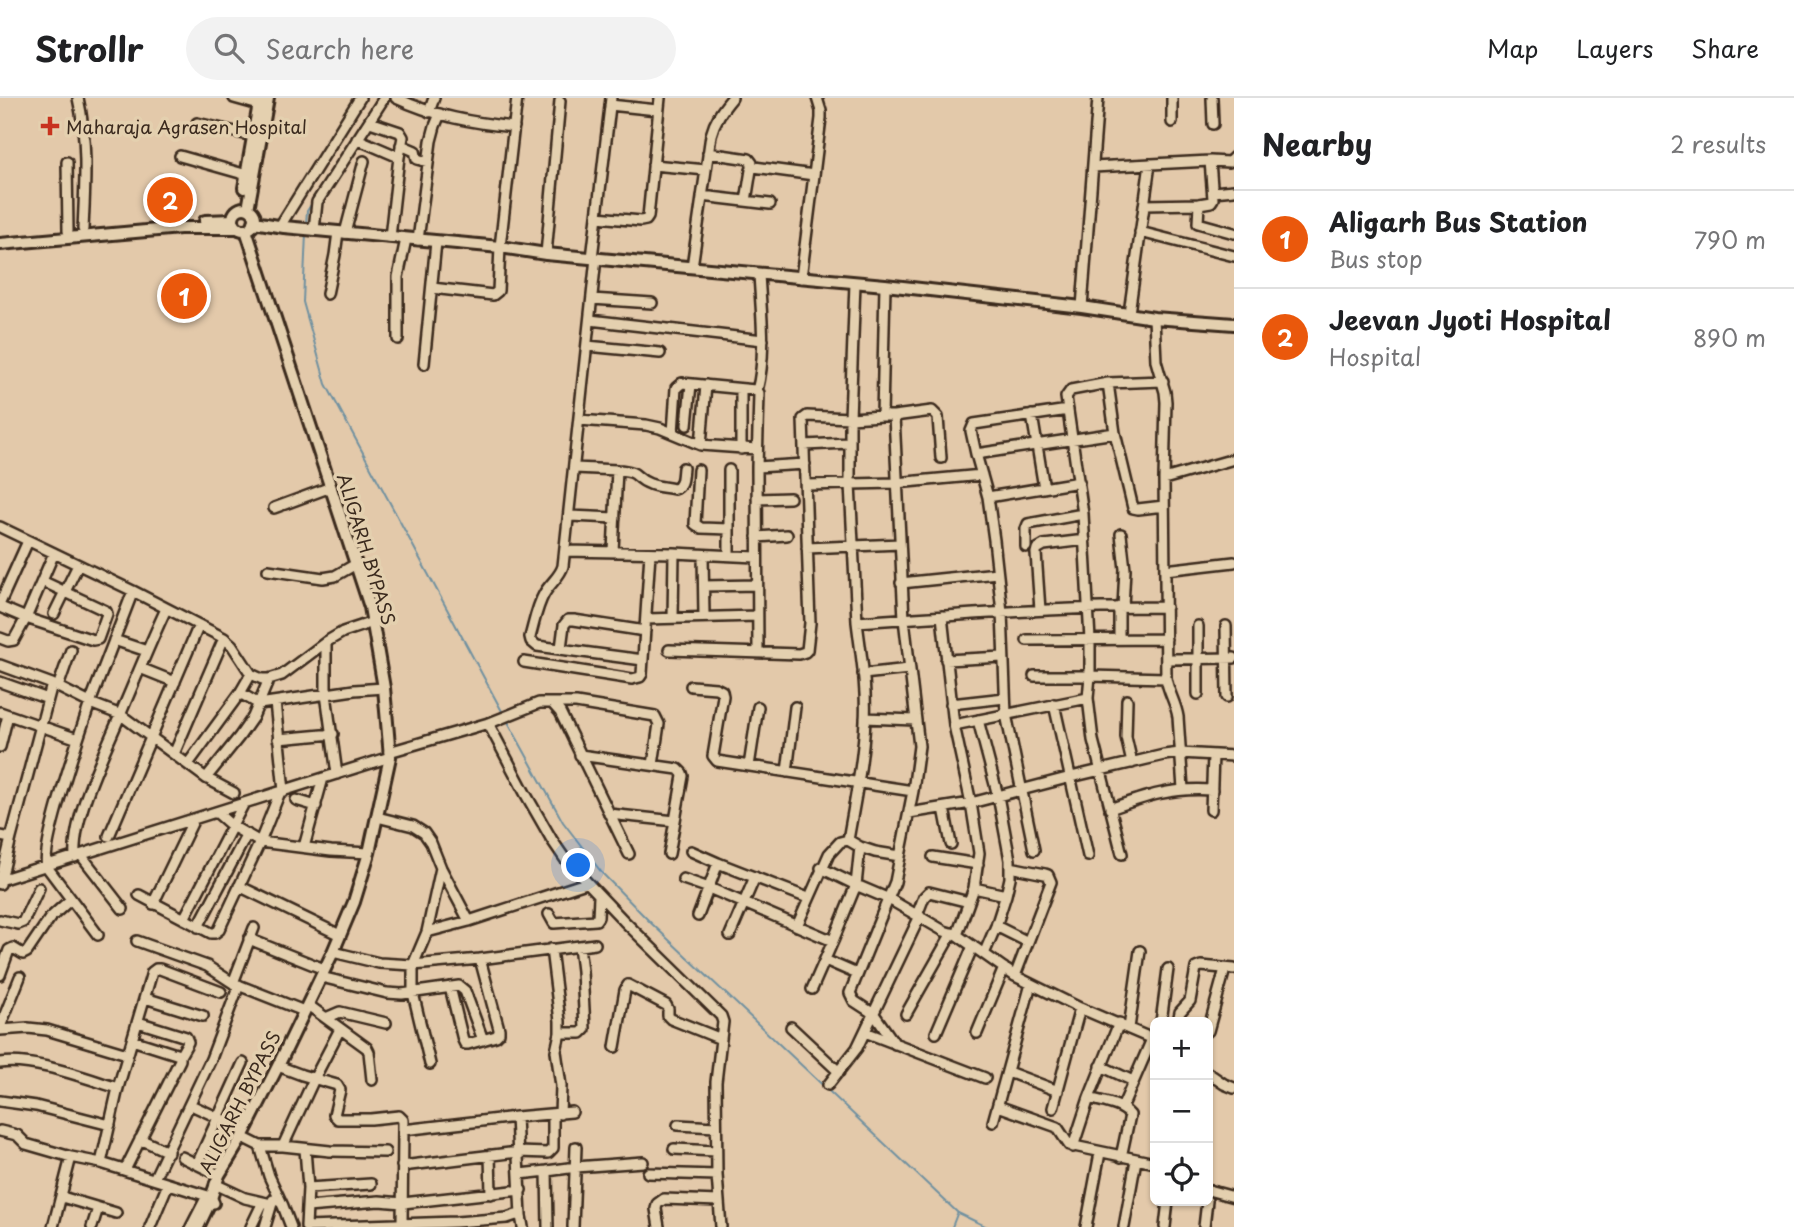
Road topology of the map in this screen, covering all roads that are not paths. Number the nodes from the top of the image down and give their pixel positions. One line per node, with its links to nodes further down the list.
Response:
1 (78, 98): 54 (street)
2 (234, 98): 14 (street)
3 (360, 98): 53 (street)
4 (384, 98): 20 (street)
5 (396, 98): 18 (street)
6 (434, 98): 18 (street)
7 (517, 98): 24 (street)
8 (660, 98): 17 (street)
9 (731, 98): 28 (street)
10 (817, 98): 41 (street)
11 (1098, 98): 38 (street)
12 (1172, 98): 21 (street)
13 (1212, 98): 23 (street)
14 (262, 100): 25 (main road); 50 (main road)
15 (560, 102): 66 (street)
16 (611, 102): 17 (street); 51 (street)
17 (657, 110): 37 (street)
18 (429, 112): 19 (street)
19 (440, 114): 24 (street); 34 (street)
20 (370, 122): 26 (street); 27 (street)
21 (1172, 122)
22 (197, 123): 25 (street)
23 (1213, 124)
24 (514, 127): 65 (street)
25 (253, 136): 42 (main road)
26 (357, 139): 30 (street); 55 (street)
27 (401, 145): 30 (street); 34 (street)
28 (708, 153): 39 (street); 40 (street)
29 (180, 156): 42 (street)
30 (399, 157): 61 (street)
31 (364, 161): 58 (street)
32 (1210, 161): 35 (street); 36 (street); 44 (street)
33 (66, 162): 56 (street)
34 (428, 162): 62 (street)
35 (1232, 163)
36 (1150, 164): 38 (street); 49 (street)
37 (653, 165): 40 (street); 51 (street)
38 (1093, 167): 78 (street)
39 (752, 168): 41 (street); 46 (street)
40 (706, 170): 45 (street)
41 (814, 174): 71 (street)
42 (247, 175): 50 (main road)
43 (1234, 190): 44 (street)
44 (1213, 192): 48 (street)
45 (702, 196): 46 (street); 69 (street)
46 (746, 201): 47 (street)
47 (770, 204)
48 (1199, 204): 49 (street); 59 (street)
49 (1143, 205): 57 (street)
50 (244, 209): 52 (main road); 52 (main road, ALIGARH BYPASS)
51 (597, 217): 68 (street)
52 (242, 225): 53 (main road); 54 (main road); 64 (main road); 126 (main road, ALIGARH BYPASS)
53 (282, 226): 55 (main road)
54 (83, 229): 56 (main road)
55 (311, 230): 58 (main road)
56 (68, 231): 60 (main road)
57 (1140, 232): 67 (street); 79 (street)
58 (341, 233): 61 (main road); 75 (street)
59 (1234, 233)
60 (0, 237)
61 (390, 237): 62 (main road)
62 (412, 239): 63 (main road); 83 (street)
63 (436, 242): 65 (main road); 74 (street)
64 (0, 244)
65 (500, 247): 66 (main road); 74 (street)
66 (546, 254): 68 (main road)
67 (1234, 257)
68 (594, 258): 69 (main road); 76 (street)
69 (692, 267): 70 (main road)
70 (759, 274): 71 (main road); 84 (street)
71 (801, 278): 72 (main road)
72 (855, 283): 73 (main road); 98 (street)
73 (885, 285): 78 (main road); 96 (street)
74 (432, 288): 87 (street)
75 (327, 294)
76 (592, 299): 77 (street); 81 (street)
77 (652, 303)
78 (1082, 307): 79 (main road)
79 (1129, 313): 80 (main road)
80 (1154, 318): 82 (main road); 88 (street)
81 (590, 320): 84 (street); 85 (street)
82 (1234, 324)
83 (398, 339)
84 (763, 340): 93 (street)
85 (587, 346): 86 (street); 99 (street)
86 (660, 353)
87 (424, 364)
88 (1163, 381): 89 (street); 121 (street)
89 (1108, 383): 94 (street); 101 (street)
90 (691, 384): 91 (street); 100 (street); 102 (street)
91 (706, 385): 92 (street); 105 (street)
92 (741, 389): 93 (street); 108 (street)
93 (757, 391): 109 (street)
94 (1068, 410): 95 (street); 103 (street)
95 (1031, 415): 107 (street); 110 (street)
96 (882, 416): 97 (street); 98 (street)
97 (894, 416): 111 (street); 123 (street)
98 (850, 418): 104 (street); 106 (street)
99 (579, 420): 102 (street); 115 (street)
100 (687, 425)
101 (1115, 432): 103 (street); 131 (street)
102 (673, 433): 105 (street)
103 (1072, 439): 107 (street); 122 (street)
104 (849, 443): 106 (street); 124 (street)
105 (701, 445): 108 (street)
106 (804, 445): 113 (street)
107 (1037, 446): 110 (street); 127 (street)
108 (741, 449): 109 (street)
109 (757, 449): 114 (street)
110 (976, 454): 120 (street)
111 (941, 458)
112 (1234, 459): 121 (street)
113 (806, 464): 114 (street); 125 (street)
114 (757, 467): 130 (street)
115 (575, 468): 117 (street); 134 (street)
116 (683, 468): 117 (street)
117 (617, 470): 135 (street)
118 (698, 470): 137 (street)
119 (729, 470): 137 (street)
120 (982, 475): 123 (street); 128 (street)
121 (1164, 479): 131 (street)
122 (1079, 482): 127 (street); 133 (street)
123 (896, 483): 124 (street); 143 (street)
124 (850, 484): 125 (street); 144 (street)
125 (806, 485): 146 (street)
126 (331, 486): 132 (street); 156 (main road, ALIGARH BYPASS)
127 (1044, 488): 128 (street)
128 (988, 497): 160 (street)
129 (790, 498): 130 (street)
130 (757, 499): 140 (street)
131 (1164, 506): 159 (street)
132 (274, 508)
133 (1083, 514): 141 (street); 145 (street)
134 (570, 516): 135 (street); 147 (street)
135 (615, 518): 148 (street)
136 (0, 527): 142 (street)
137 (729, 529): 153 (street)
138 (1121, 534): 169 (street)
139 (787, 535): 140 (street)
140 (757, 537): 154 (street)
141 (1085, 540): 168 (street); 172 (street)
142 (28, 541): 149 (street); 167 (street)
143 (900, 544): 144 (street); 162 (street)
144 (853, 547): 146 (street); 183 (street)
145 (1026, 547)
146 (807, 548): 200 (street)
147 (565, 551): 148 (street); 196 (street)
148 (614, 551): 150 (street)
149 (54, 553): 157 (street); 161 (street)
150 (650, 553): 151 (street); 180 (street)
151 (674, 553): 152 (street); 179 (street)
152 (703, 555): 153 (street); 164 (street)
153 (729, 555): 154 (street)
154 (756, 557): 163 (street)
155 (1234, 562): 159 (street)
156 (356, 564): 158 (street); 182 (main road, ALIGARH BYPASS)
157 (78, 565): 165 (street); 166 (street)
158 (268, 570)
159 (1165, 570): 170 (street)
160 (997, 573): 162 (street); 173 (street)
161 (42, 581): 165 (street); 178 (street)
162 (901, 583): 181 (street)
163 (757, 585): 164 (street); 175 (street)
164 (704, 586): 176 (street)
165 (66, 591): 174 (street); 178 (street)
166 (133, 591): 171 (street); 192 (street)
167 (0, 605): 178 (street)
168 (1089, 607): 169 (street); 172 (street); 194 (street)
169 (1121, 607): 170 (street); 190 (street)
170 (1166, 607): 191 (street)
171 (166, 608): 184 (street); 199 (street)
172 (1040, 610): 173 (street)
173 (1002, 612): 177 (street); 201 (street)
174 (54, 614)
175 (757, 615): 176 (street); 200 (street)
176 (704, 617): 179 (street)
177 (942, 617): 181 (street); 206 (street)
178 (26, 618): 188 (street)
179 (673, 618): 180 (street)
180 (646, 619): 187 (street)
181 (904, 619): 183 (street); 210 (street)
182 (373, 622): 195 (street); 221 (main road, ALIGARH BYPASS)
183 (858, 622): 212 (street)
184 (199, 625): 189 (street); 218 (street)
185 (1198, 626): 202 (street)
186 (1226, 626): 203 (street)
187 (645, 631): 196 (street); 205 (street)
188 (0, 638)
189 (224, 638): 211 (street); 253 (street)
190 (1119, 639): 191 (street); 194 (street)
191 (1166, 639): 204 (street)
192 (114, 640): 199 (street); 231 (street)
193 (1027, 640): 194 (street)
194 (1090, 640): 214 (street)
195 (326, 642): 216 (street); 223 (street)
196 (561, 648): 205 (street)
197 (71, 650): 219 (street)
198 (669, 650): 200 (street)
199 (147, 651): 209 (street)
200 (758, 652)
201 (1003, 657): 206 (street); 226 (street)
202 (1198, 658): 203 (street); 204 (street); 224 (street)
203 (1230, 658): 225 (street)
204 (1166, 659): 215 (street)
205 (643, 660): 207 (street)
206 (946, 660): 234 (street)
207 (524, 662)
208 (0, 665): 219 (street)
209 (140, 668): 218 (street); 240 (street)
210 (909, 669): 212 (street); 242 (street)
211 (251, 674): 216 (street); 222 (street)
212 (863, 674): 241 (street)
213 (1034, 676): 214 (street)
214 (1090, 676): 215 (street); 227 (street)
215 (1166, 678): 252 (street)
216 (269, 679): 233 (street)
217 (0, 682): 228 (street)
218 (175, 682): 249 (street)
219 (55, 686): 228 (street); 231 (street)
220 (691, 687): 261 (street)
221 (384, 688): 223 (street); 254 (main road, ALIGARH BYPASS)
222 (240, 693): 233 (street); 259 (street)
223 (326, 694): 230 (street); 247 (street)
224 (1198, 694)
225 (1227, 697)
226 (1005, 698): 234 (street); 239 (street)
227 (1088, 698): 235 (street); 262 (street)
228 (48, 699): 246 (street)
229 (1127, 700): 258 (street)
230 (275, 702): 233 (street); 250 (street)
231 (90, 703): 240 (street); 248 (street)
232 (552, 703): 244 (street); 255 (street); 260 (street)
233 (259, 704): 266 (street)
234 (951, 704): 245 (street)
235 (1054, 704): 239 (street); 265 (street)
236 (758, 707): 261 (street)
237 (795, 707): 263 (street)
238 (4, 713): 246 (street); 251 (street)
239 (1006, 714): 243 (street); 269 (street)
240 (121, 715): 249 (street); 302 (street)
241 (865, 718): 242 (street); 268 (street)
242 (915, 720): 273 (street)
243 (978, 720): 245 (street); 275 (street)
244 (490, 722): 254 (street); 318 (street)
245 (954, 724): 278 (street)
246 (42, 725): 248 (street); 293 (street)
247 (333, 734): 250 (street); 264 (street)
248 (78, 738): 309 (street)
249 (152, 738): 253 (street); 292 (street)
250 (278, 739): 272 (street)
251 (0, 747)
252 (1180, 752): 256 (street); 258 (street); 270 (street)
253 (174, 754): 259 (street)
254 (390, 754): 264 (street); 286 (main road, ALIGARH BYPASS)
255 (580, 755): 260 (street); 285 (street)
256 (1213, 755): 257 (street); 271 (street)
257 (1234, 756)
258 (1132, 763): 262 (street)
259 (188, 764): 266 (street)
260 (653, 765): 288 (street)
261 (749, 765): 263 (street)
262 (1101, 771): 265 (street); 281 (street)
263 (787, 772): 268 (street)
264 (337, 774): 267 (street)
265 (1071, 777): 269 (street); 307 (street)
266 (205, 778): 274 (street)
267 (323, 778): 272 (street); 279 (street)
268 (859, 782): 273 (street); 294 (street)
269 (1023, 789): 275 (street); 299 (street)
270 (1183, 789): 271 (street); 281 (street)
271 (1212, 790): 282 (street)
272 (282, 791): 277 (street); 295 (street)
273 (914, 791): 284 (street)
274 (234, 793)
275 (998, 796): 278 (street); 312 (street)
276 (296, 800): 279 (street)
277 (244, 803): 283 (street); 289 (street)
278 (971, 803): 280 (street); 311 (street)
279 (316, 806): 297 (street)
280 (944, 808): 284 (street); 296 (street)
281 (1110, 808): 305 (street)
282 (1211, 810)
283 (216, 812): 287 (street); 289 (street)
284 (909, 813): 306 (street)
285 (609, 814): 288 (street); 303 (street)
286 (376, 817): 301 (main road, ALIGARH BYPASS); 313 (street)
287 (194, 820): 302 (street); 332 (street)
288 (675, 821): 304 (street)
289 (232, 826): 290 (street); 337 (street)
290 (247, 834): 295 (street); 342 (street)
291 (0, 836): 293 (street)
292 (109, 836)
293 (11, 838): 317 (street)
294 (848, 840): 298 (street); 314 (street)
295 (260, 842): 297 (street); 320 (street)
296 (951, 844)
297 (304, 847): 301 (street)
298 (860, 847): 306 (street); 319 (street)
299 (1034, 850)
300 (691, 851): 310 (street)
301 (369, 853): 347 (main road, ALIGARH BYPASS)
302 (77, 854): 309 (street); 333 (street)
303 (629, 854)
304 (669, 854)
305 (1122, 854)
306 (900, 856): 329 (street)
307 (1088, 856)
308 (933, 857): 311 (street)
309 (45, 863): 317 (street); 328 (street)
310 (718, 863): 315 (street); 322 (street)
311 (978, 864): 323 (street)
312 (1010, 867): 325 (street); 352 (street)
313 (441, 868): 339 (street); 344 (street)
314 (821, 869): 319 (street); 327 (street)
315 (755, 877): 327 (street); 331 (street)
316 (683, 879): 322 (street)
317 (0, 882)
318 (586, 883): 326 (street); 339 (street)
319 (856, 885): 329 (street); 351 (street)
320 (239, 886): 342 (street); 347 (street)
321 (38, 888): 338 (street)
322 (709, 888): 331 (street); 335 (street)
323 (974, 888): 325 (street); 330 (street)
324 (139, 895): 332 (street)
325 (1006, 895): 341 (street)
326 (599, 896): 334 (street); 399 (street)
327 (808, 898): 340 (street)
328 (71, 899): 346 (street); 368 (street)
329 (889, 899): 336 (street); 367 (street)
330 (969, 902): 336 (street); 345 (street)
331 (744, 903): 340 (street); 348 (street)
332 (153, 904): 337 (street)
333 (123, 909)
334 (549, 914)
335 (698, 916)
336 (918, 916): 345 (street); 380 (street)
337 (184, 919): 342 (street)
338 (0, 920)
339 (469, 921): 344 (street)
340 (797, 926): 351 (street)
341 (996, 926): 352 (street); 359 (street)
342 (198, 927)
343 (254, 928): 349 (street)
344 (427, 932): 362 (street)
345 (955, 934): 355 (street); 381 (street)
346 (98, 935)
347 (340, 935): 358 (main road, ALIGARH BYPASS)
348 (730, 935)
349 (249, 939): 366 (street); 371 (street)
350 (137, 941): 371 (street)
351 (833, 941): 361 (street)
352 (1028, 942): 369 (street)
353 (595, 944): 354 (street)
354 (579, 946): 356 (street); 396 (street)
355 (973, 946): 359 (street); 397 (street)
356 (551, 949): 360 (street); 396 (street)
357 (1140, 951): 392 (street)
358 (333, 952): 362 (street); 366 (main road, ALIGARH BYPASS)
359 (984, 954): 363 (street)
360 (480, 959): 362 (street); 401 (street)
361 (825, 960): 367 (street); 374 (street)
362 (413, 965): 376 (street)
363 (1004, 968): 369 (street); 395 (street)
364 (1168, 969): 383 (street)
365 (1230, 969): 384 (street); 385 (street)
366 (323, 973): 376 (street); 378 (main road, ALIGARH BYPASS)
367 (857, 974): 380 (street)
368 (0, 975)
369 (1016, 976): 372 (street)
370 (20, 978): 391 (street)
371 (236, 984): 378 (street); 425 (street)
372 (1031, 984): 379 (street); 413 (street)
373 (450, 987): 376 (street); 401 (street); 401 (street)
374 (812, 989)
375 (221, 992): 377 (street)
376 (413, 993): 409 (street)
377 (145, 998): 382 (street); 387 (street)
378 (306, 1008): 386 (street); 410 (main road, ALIGARH BYPASS)
379 (1080, 1008): 389 (street); 422 (street)
380 (874, 1014): 394 (street); 402 (street)
381 (906, 1014)
382 (203, 1016)
383 (1162, 1017)
384 (1179, 1017)
385 (1213, 1017)
386 (327, 1018): 388 (street); 393 (street)
387 (138, 1022): 400 (street); 406 (street)
388 (386, 1023)
389 (1119, 1023): 392 (street); 411 (street)
390 (791, 1027): 412 (street)
391 (0, 1028): 405 (street)
392 (1129, 1028): 398 (street)
393 (340, 1029): 416 (street); 417 (street)
394 (865, 1032): 402 (street); 412 (street)
395 (977, 1032)
396 (560, 1033): 430 (street)
397 (936, 1033)
398 (1150, 1038)
399 (721, 1039): 404 (street); 436 (street)
400 (132, 1040): 405 (street); 406 (street)
401 (483, 1040)
402 (895, 1044): 415 (street)
403 (1150, 1045): 418 (street)
404 (614, 1047)
405 (127, 1054): 420 (street)
406 (180, 1056): 440 (street)
407 (0, 1063): 420 (street)
408 (243, 1063): 431 (street)
409 (430, 1064)
410 (278, 1066): 416 (street); 439 (main road, ALIGARH BYPASS)
411 (1101, 1066): 418 (street); 423 (street)
412 (839, 1072): 419 (street)
413 (1008, 1072): 422 (street); 426 (street)
414 (1213, 1076): 421 (street)
415 (985, 1078)
416 (314, 1079): 437 (street); 442 (street)
417 (372, 1080)
418 (1133, 1081): 428 (street)
419 (828, 1085)
420 (118, 1088): 434 (street)
421 (1234, 1088)
422 (1058, 1090): 427 (street)
423 (1089, 1098): 428 (street); 444 (street)
424 (0, 1101): 434 (street)
425 (191, 1105): 431 (street); 448 (street)
426 (998, 1106): 433 (street); 444 (street)
427 (1053, 1108)
428 (1122, 1108): 455 (street)
429 (572, 1112): 430 (street)
430 (556, 1114): 432 (street); 450 (street)
431 (219, 1117): 439 (street); 460 (street)
432 (516, 1117): 437 (street); 450 (street)
433 (993, 1122)
434 (110, 1125): 458 (street)
435 (678, 1125): 436 (street)
436 (716, 1127): 447 (street)
437 (403, 1130): 461 (street)
438 (0, 1131): 453 (street)
439 (243, 1134): 441 (street); 469 (main road, ALIGARH BYPASS)
440 (140, 1139): 448 (street); 463 (street)
441 (260, 1146): 442 (street); 474 (street)
442 (283, 1146): 445 (street)
443 (576, 1147): 462 (street)
444 (1073, 1147): 451 (street)
445 (306, 1149): 449 (street); 472 (street)
446 (674, 1150): 447 (street)
447 (716, 1151): 467 (street)
448 (168, 1152): 468 (street)
449 (385, 1152)
450 (518, 1153): 452 (street); 466 (street)
451 (1100, 1153): 455 (street); 509 (street)
452 (490, 1155): 461 (street); 475 (street)
453 (71, 1157): 458 (street); 477 (street)
454 (182, 1157): 460 (street)
455 (1121, 1157): 456 (street)
456 (1136, 1160): 457 (street); 510 (street)
457 (1150, 1162)
458 (101, 1163): 463 (street)
459 (643, 1163): 462 (street)
460 (197, 1164): 469 (street)
461 (402, 1166): 482 (street)
462 (576, 1167): 464 (street); 506 (street)
463 (125, 1170): 468 (street)
464 (547, 1171): 466 (street); 505 (street)
465 (648, 1173): 467 (street)
466 (520, 1174): 473 (street)
467 (717, 1175): 480 (street)
468 (154, 1180): 470 (street)
469 (217, 1180): 479 (main road, ALIGARH BYPASS); 481 (street)
470 (168, 1184): 479 (street); 497 (street)
471 (371, 1184): 472 (street)
472 (308, 1188): 485 (street)
473 (521, 1191): 475 (street); 488 (street)
474 (276, 1192): 481 (street); 503 (street)
475 (491, 1194): 482 (street)
476 (1213, 1195): 478 (street)
477 (62, 1197): 486 (street); 495 (street)
478 (1234, 1197)
479 (209, 1199): 498 (street); 499 (main road, ALIGARH BYPASS); 500 (street)
480 (719, 1201): 507 (street); 508 (street)
481 (267, 1203): 501 (street); 502 (street)
482 (402, 1203): 485 (street); 489 (street)
483 (1167, 1206): 511 (street)
484 (1207, 1206): 512 (street)
485 (307, 1207): 493 (street)
486 (98, 1208): 487 (street); 496 (street)
487 (116, 1213)
488 (521, 1216): 490 (street); 504 (street)
489 (402, 1223): 491 (street); 494 (street)
490 (490, 1223): 492 (street)
491 (425, 1224): 492 (street)
492 (456, 1224)
493 (306, 1226): 494 (street)
494 (351, 1226)
495 (53, 1227)
496 (92, 1227)
497 (150, 1227)
498 (191, 1227)
499 (198, 1227)
500 (204, 1227)
501 (251, 1227)
502 (265, 1227)
503 (291, 1227)
504 (523, 1227)
505 (548, 1227)
506 (573, 1227)
507 (659, 1227)
508 (721, 1227)
509 (1086, 1227)
510 (1124, 1227)
511 (1165, 1227)
512 (1204, 1227)

